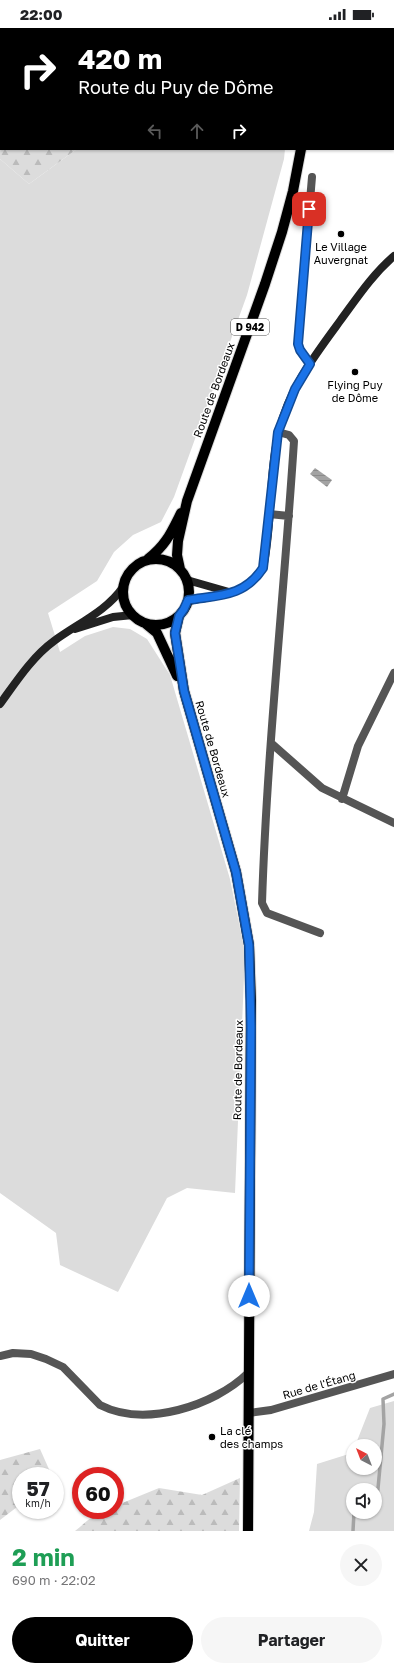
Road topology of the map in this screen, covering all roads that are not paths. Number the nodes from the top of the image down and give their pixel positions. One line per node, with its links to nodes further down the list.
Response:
1 (301, 150): 6 (main road, Route de Bordeaux / D 942)
2 (312, 177): 4 (street)
3 (394, 256): 4 (main road)
4 (310, 364): 5 (main road)
5 (278, 432): 7 (main road); 8 (street)
6 (187, 501): 9 (main road, Route de Bordeaux / D 942); 10 (main road, Route de Bordeaux / D 942)
7 (269, 514): 8 (street); 13 (main road)
8 (289, 516): 22 (street)
9 (148, 559): 10 (main road); 12 (main road)
10 (180, 569): 11 (main road)
11 (187, 580): 13 (main road); 14 (main road)
12 (123, 587): 15 (main road); 18 (main road)
13 (231, 593): 14 (main road)
14 (188, 600): 16 (main road)
15 (133, 615): 17 (main road); 18 (main road)
16 (179, 616): 17 (main road); 20 (main road, Route de Bordeaux)
17 (145, 623): 20 (main road, Route de Bordeaux)
18 (65, 633): 21 (main road)
19 (394, 674): 23 (street)
20 (184, 691): 27 (main road, Route de Bordeaux)
21 (0, 704)
22 (271, 743): 23 (street); 25 (street)
23 (342, 799): 24 (street)
24 (394, 823)
25 (320, 933)
26 (0, 1356): 27 (street)
27 (248, 1373): 29 (main road, Route de Bordeaux)
28 (394, 1374): 29 (street, Rue de l'Étang)
29 (249, 1413): 30 (main road, Route de Bordeaux)
30 (248, 1531)

